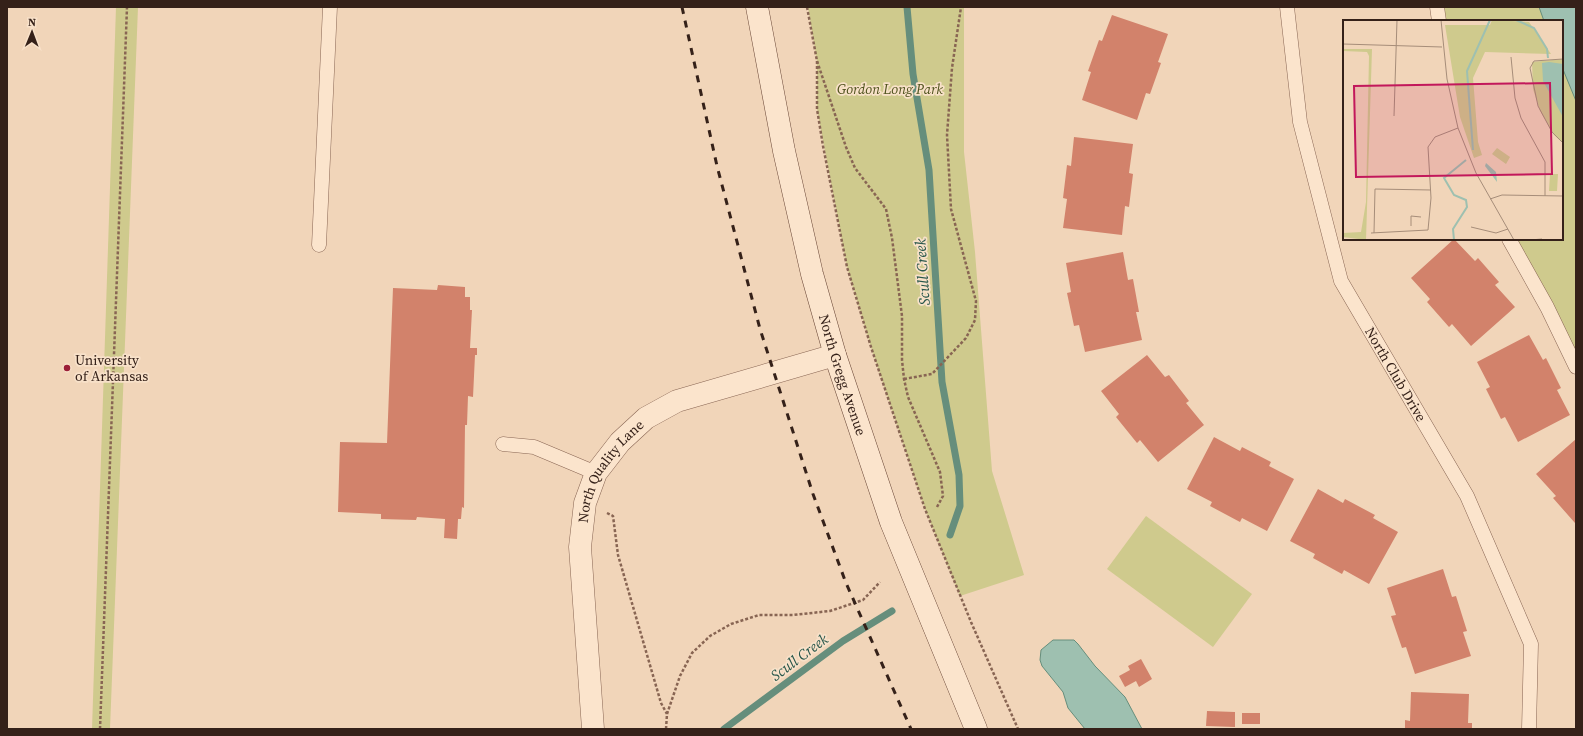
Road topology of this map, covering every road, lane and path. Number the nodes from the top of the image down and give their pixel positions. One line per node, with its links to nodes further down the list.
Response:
1 (127, 7): 21 (path)
2 (330, 7): 11 (lane)
3 (758, 7): 12 (main road, North Gregg Avenue)
4 (807, 7): 9 (path)
5 (961, 7): 14 (path)
6 (1287, 7): 26 (lane, North Club Drive)
7 (1437, 7): 8 (lane)
8 (1439, 20)
9 (816, 61): 14 (path); 25 (path)
10 (1510, 240): 13 (lane)
11 (319, 245)
12 (835, 355): 16 (main road, North Quality Lane); 24 (main road, North Gregg Avenue)
13 (1576, 367)
14 (904, 379): 18 (path)
15 (503, 444): 16 (lane)
16 (596, 473): 17 (main road, North Quality Lane)
17 (585, 503): 20 (path); 22 (main road, North Quality Lane)
18 (937, 508)
19 (880, 582): 20 (path)
20 (666, 714): 23 (path)
21 (100, 729)
22 (593, 729)
23 (666, 729)
24 (976, 729)
25 (1018, 729)
26 (1529, 729)

